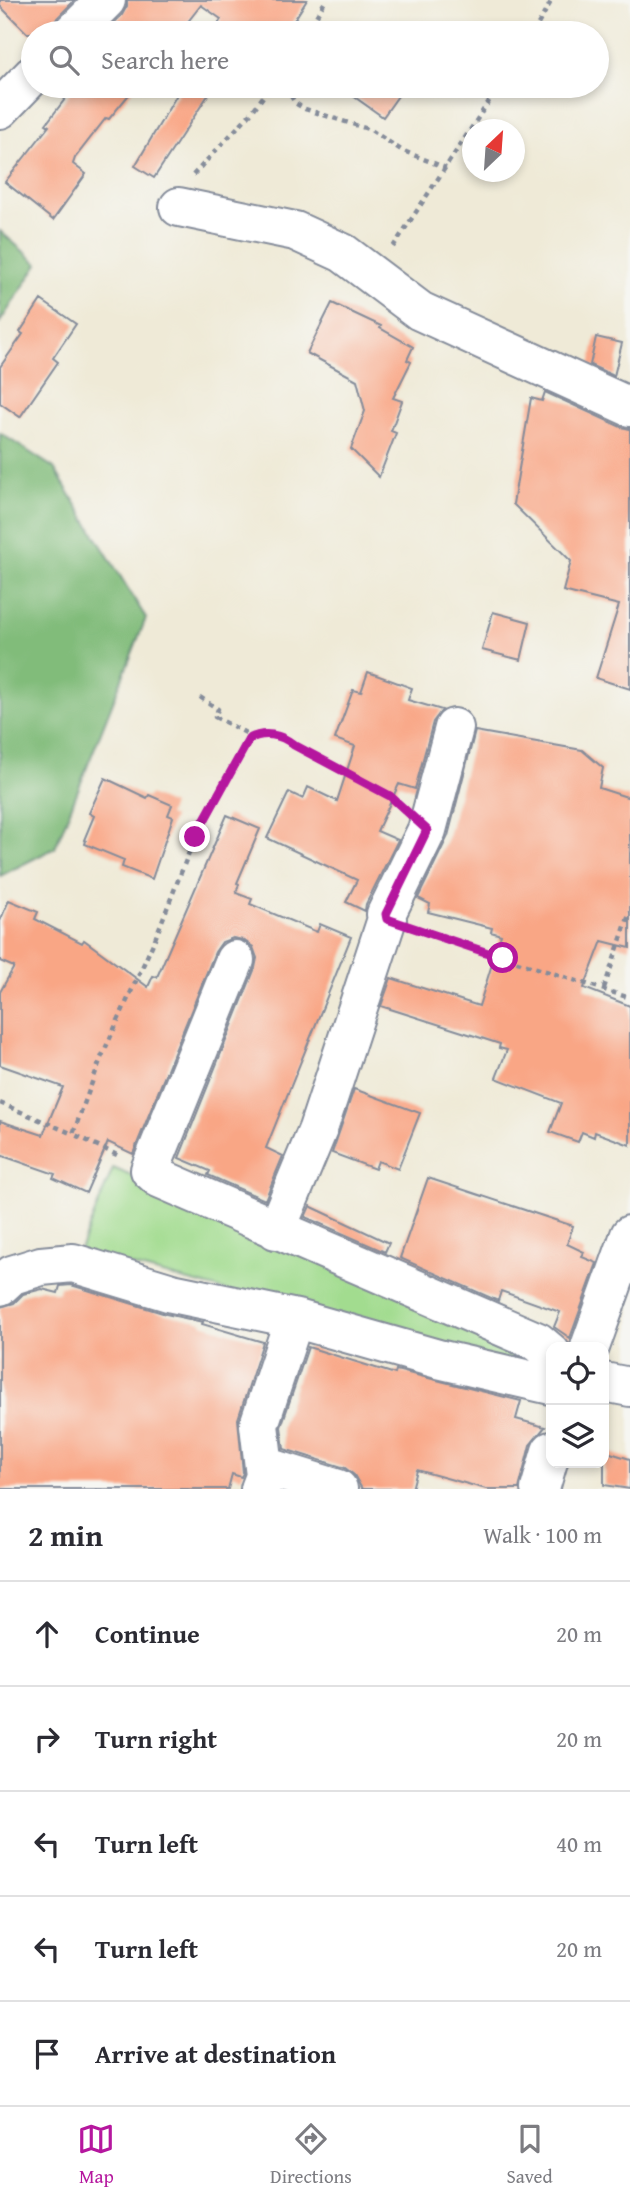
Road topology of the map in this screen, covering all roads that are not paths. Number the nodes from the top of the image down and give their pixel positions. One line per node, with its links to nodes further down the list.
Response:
1 (106, 0): 2 (street)
2 (86, 21)
3 (21, 87): 4 (street)
4 (0, 109)
5 (179, 207): 6 (street)
6 (630, 407)
7 (454, 728): 9 (street)
8 (235, 960): 9 (street)
9 (276, 1230): 14 (street)
10 (630, 1236): 13 (street)
11 (0, 1286): 12 (street)
12 (295, 1319): 16 (street); 19 (street)
13 (592, 1342)
14 (546, 1349)
15 (609, 1383): 17 (street)
16 (546, 1384)
17 (630, 1387)
18 (546, 1468): 21 (street)
19 (262, 1478): 20 (street)
20 (338, 1489)
21 (540, 1489)

